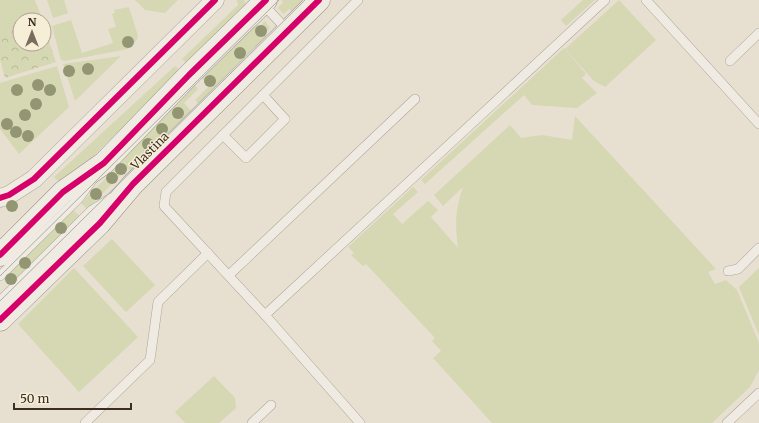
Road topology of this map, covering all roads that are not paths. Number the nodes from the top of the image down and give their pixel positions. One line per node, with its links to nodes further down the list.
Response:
1 (216, 0): 16 (street)
2 (319, 0): 7 (street, Vlastina)
3 (358, 0): 10 (lane)
4 (605, 0): 24 (lane)
5 (646, 0): 12 (lane)
6 (262, 1): 7 (lane); 14 (street, Vlastina)
7 (288, 31): 15 (street, Vlastina)
8 (759, 33): 9 (lane)
9 (730, 61)
10 (263, 95): 13 (lane); 13 (lane)
11 (415, 100): 21 (lane)
12 (759, 124)
13 (223, 135): 18 (lane)
14 (104, 163): 19 (street, Vlastina); 22 (lane)
15 (133, 184): 23 (lane); 25 (street, Vlastina)
16 (0, 198)
17 (759, 248): 20 (lane)
18 (208, 253): 21 (lane); 28 (lane)
19 (0, 255)
20 (728, 271)
21 (229, 275): 24 (lane)
22 (0, 276)
23 (0, 301)
24 (265, 315): 30 (lane)
25 (0, 320)
26 (759, 394): 31 (lane)
27 (271, 405): 29 (lane)
28 (85, 423)
29 (252, 423)
30 (360, 423)
31 (726, 423)

